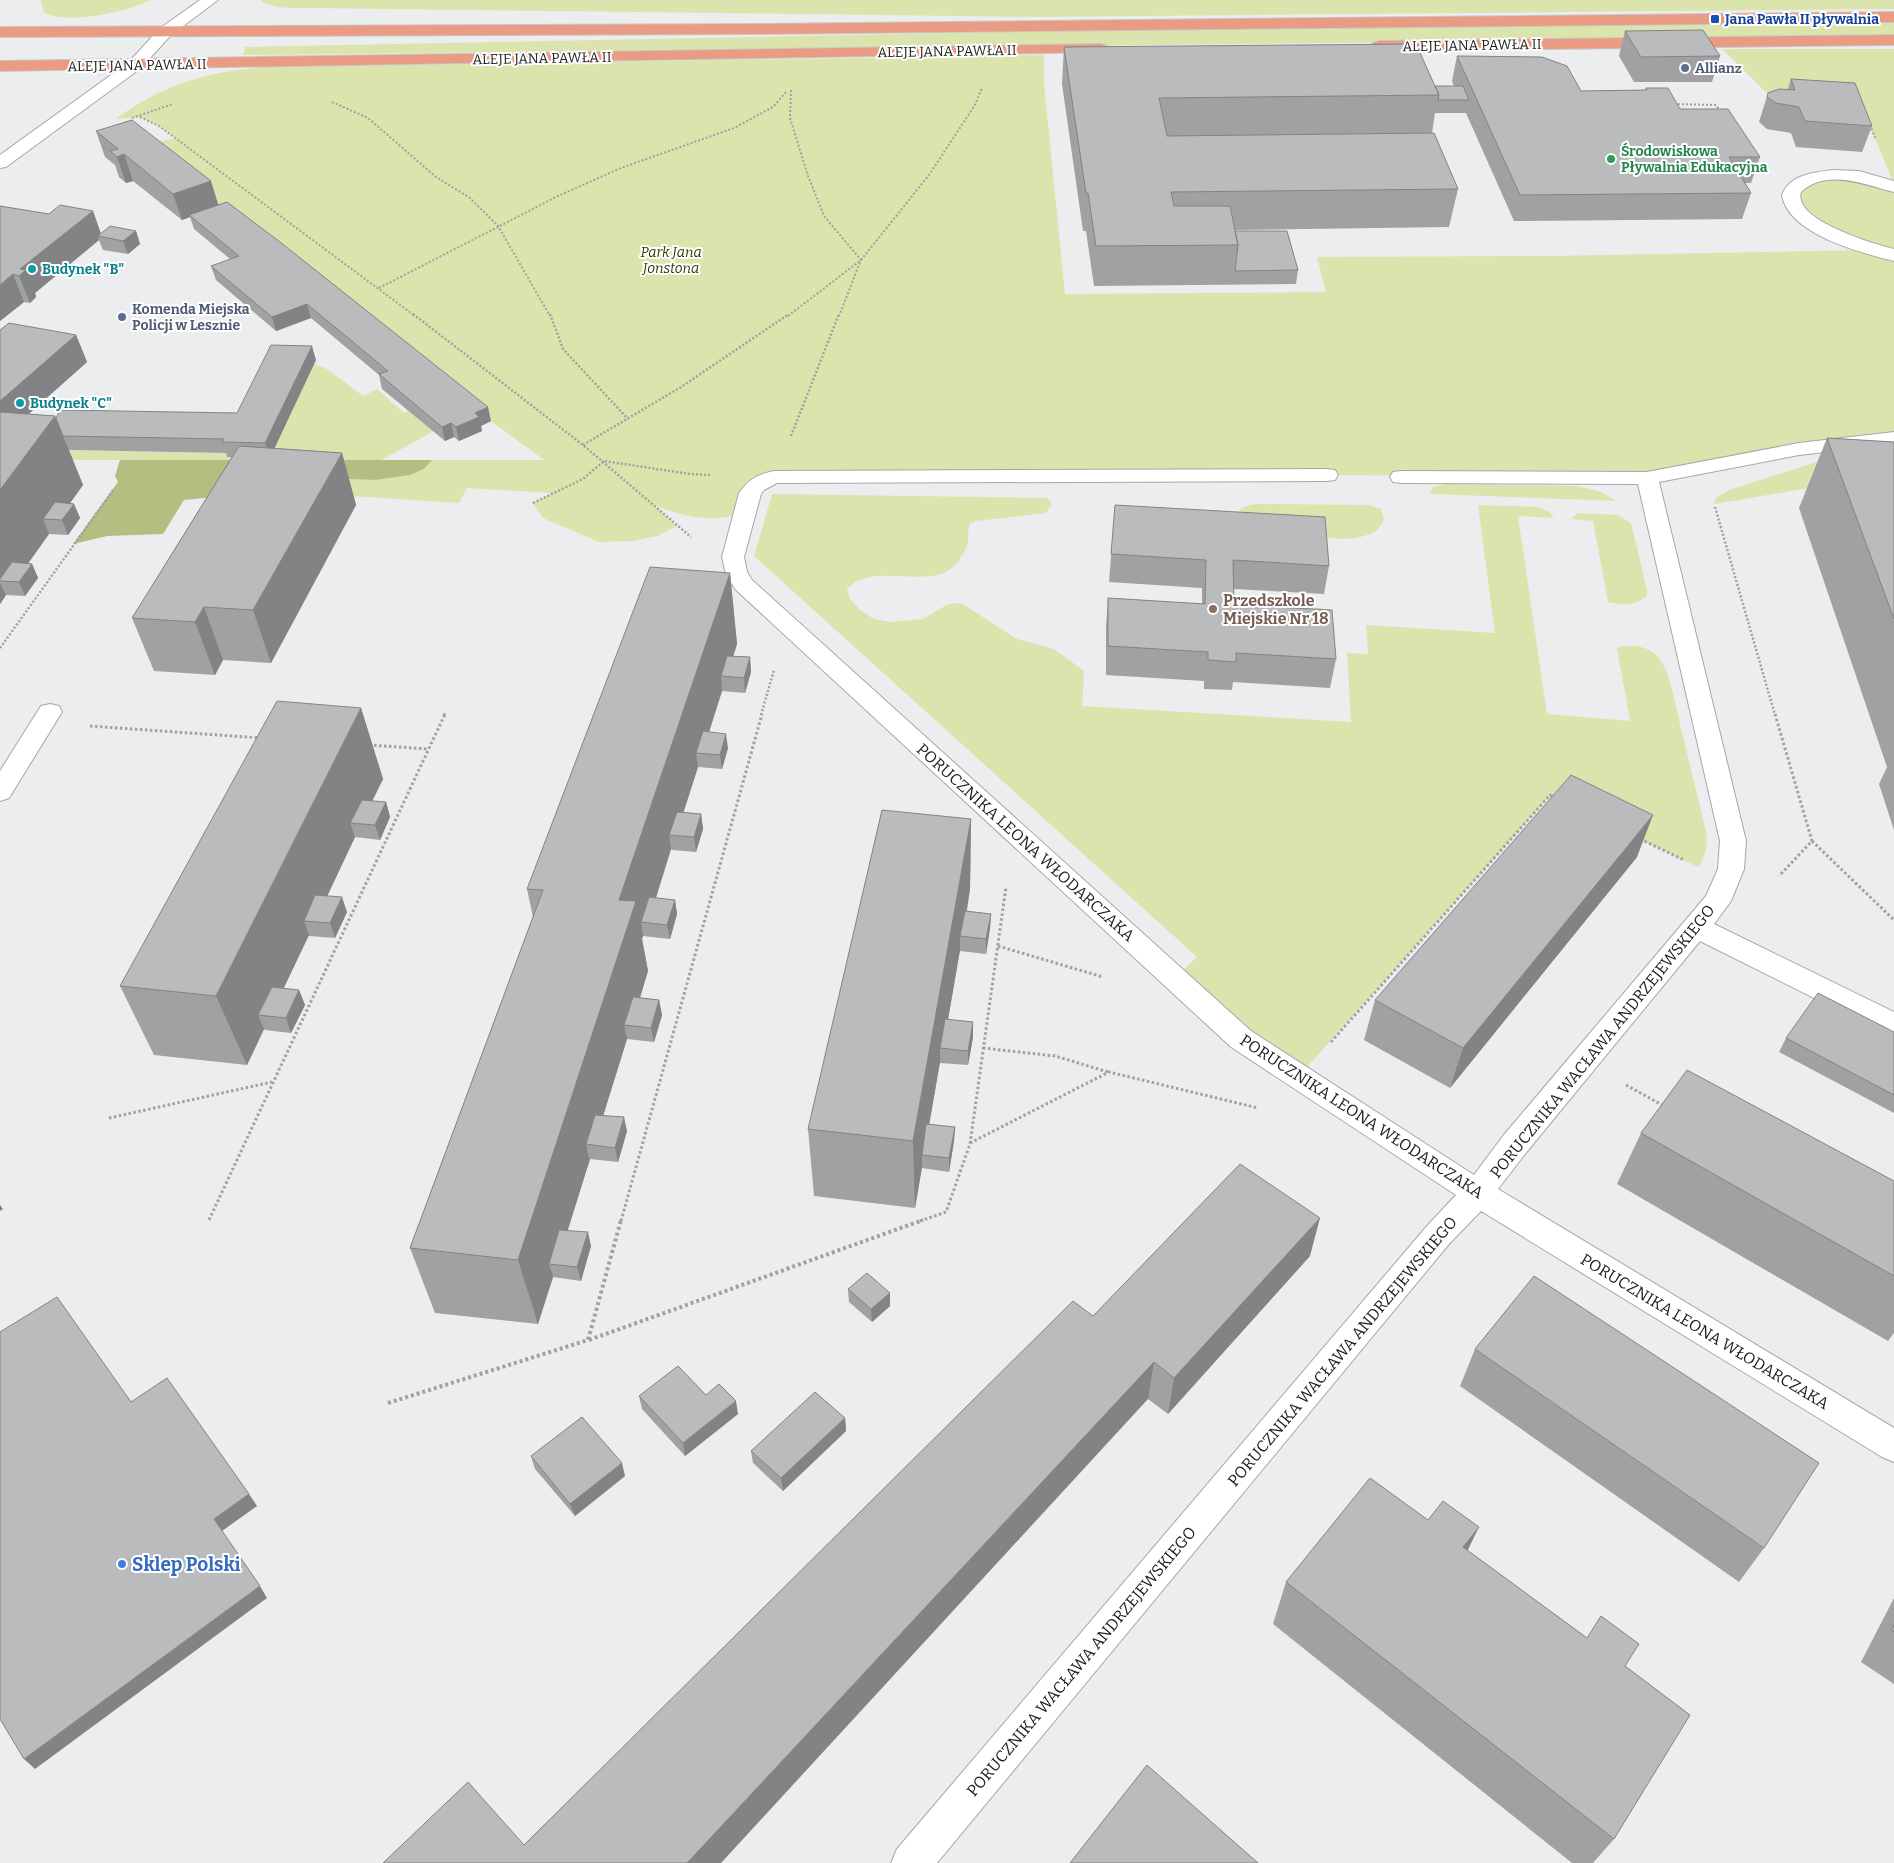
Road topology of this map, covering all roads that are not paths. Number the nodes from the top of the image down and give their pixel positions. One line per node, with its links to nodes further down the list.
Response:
1 (210, 0): 4 (street)
2 (1894, 17): 4 (main road, ALEJE JANA PAWŁA II)
3 (0, 32): 4 (main road, ALEJE JANA PAWŁA II)
4 (165, 32): 8 (street)
5 (1894, 40): 6 (main road, ALEJE JANA PAWŁA II)
6 (1368, 46)
7 (1119, 49): 8 (main road, ALEJE JANA PAWŁA II)
8 (135, 65): 9 (main road, ALEJE JANA PAWŁA II); 10 (street)
9 (0, 66)
10 (0, 163)
11 (1894, 187): 12 (street)
12 (1894, 255)
13 (1894, 438): 16 (street)
14 (1327, 475): 21 (street, PORUCZNIKA LEONA WŁODARCZAKA)
15 (1401, 477): 16 (street)
16 (1648, 478): 19 (street, PORUCZNIKA WACŁAWA ANDRZEJEWSKIEGO)
17 (47, 718): 18 (street)
18 (0, 792)
19 (1696, 927): 20 (street); 21 (street, PORUCZNIKA WACŁAWA ANDRZEJEWSKIEGO)
20 (1894, 1025)
21 (1478, 1192): 22 (street, PORUCZNIKA LEONA WŁODARCZAKA); 23 (street, PORUCZNIKA WACŁAWA ANDRZEJEWSKIEGO)
22 (1894, 1446)
23 (911, 1863)

